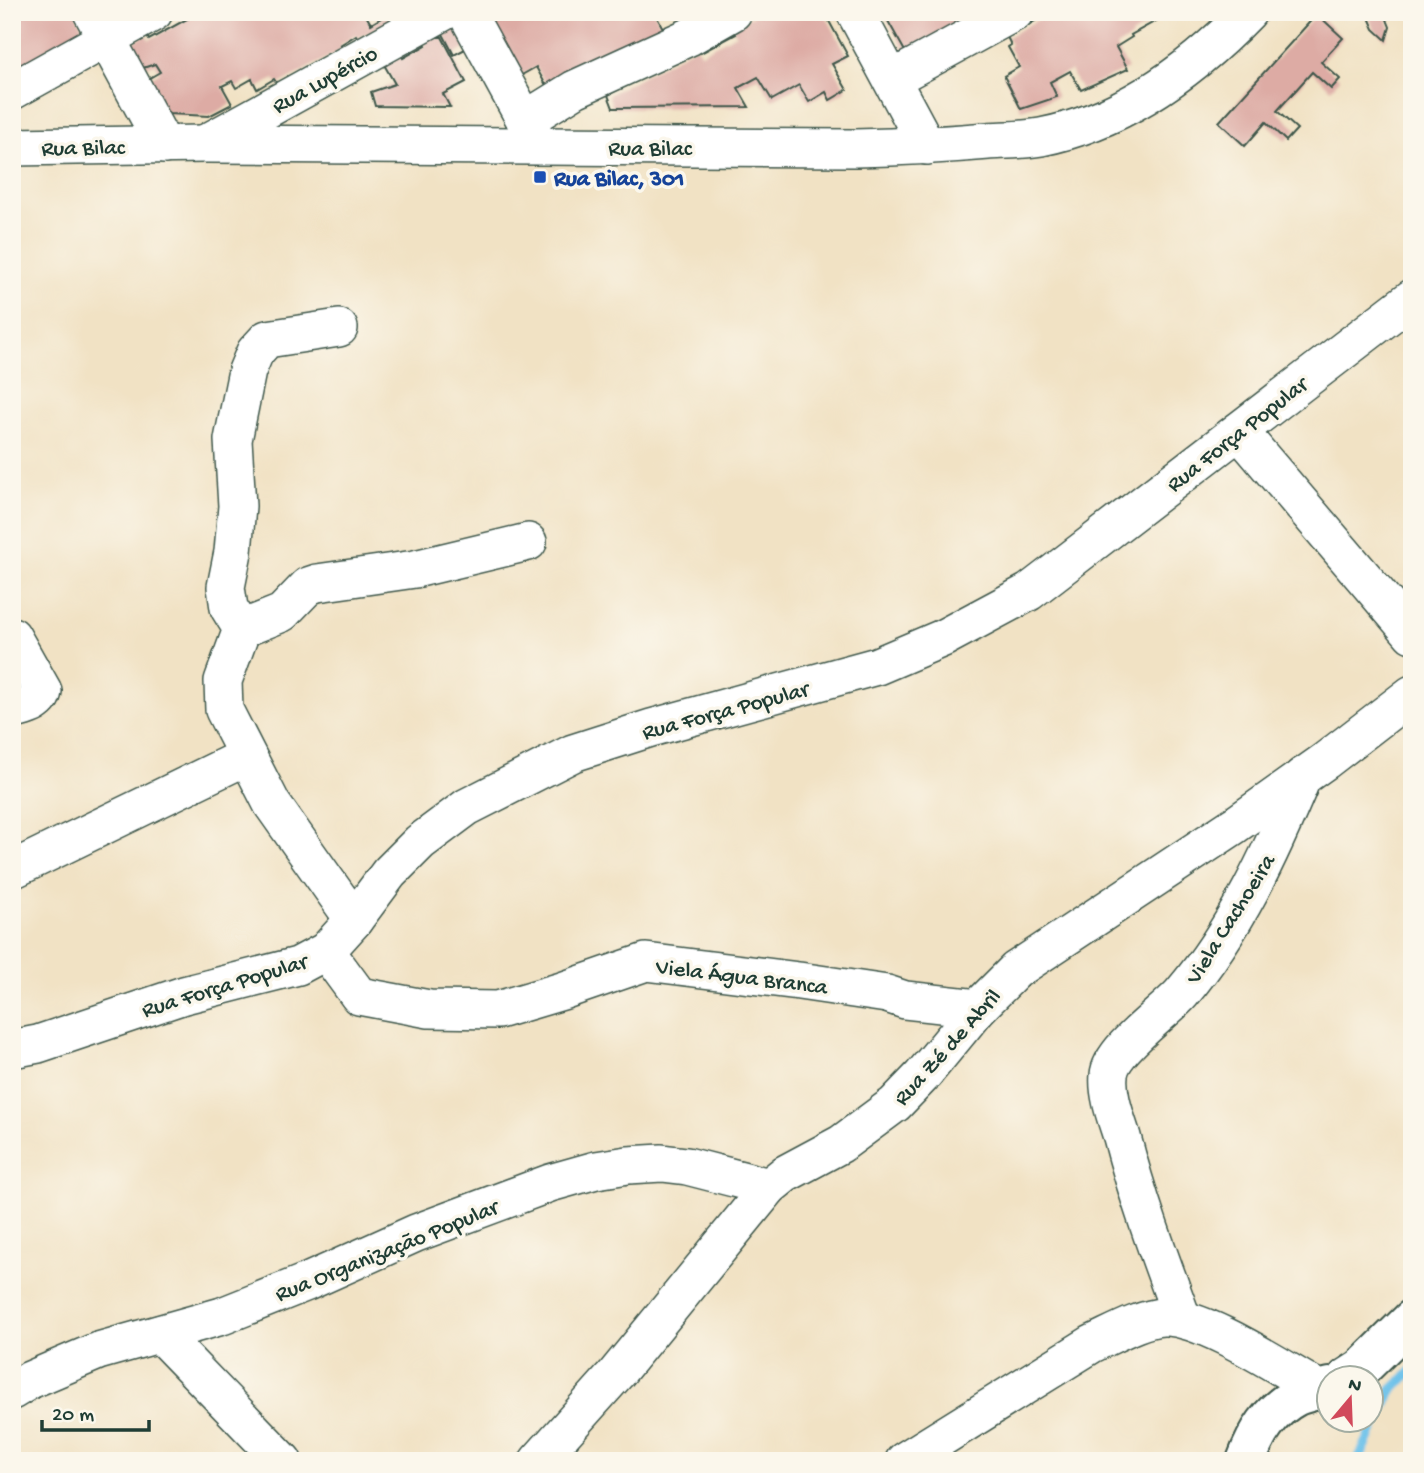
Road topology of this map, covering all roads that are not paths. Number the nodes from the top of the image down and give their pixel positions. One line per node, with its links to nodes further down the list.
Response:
1 (154, 12): 8 (street)
2 (443, 12): 12 (street, Rua Lupércio)
3 (466, 12): 11 (street)
4 (733, 12): 11 (street)
5 (855, 12): 9 (street)
6 (1016, 12): 9 (street)
7 (1247, 13): 14 (street, Rua Bilac)
8 (99, 25): 10 (street); 13 (street)
9 (892, 79): 14 (street)
10 (12, 91)
11 (532, 133): 12 (street, Rua Bilac); 14 (street, Rua Bilac)
12 (205, 144): 13 (street, Rua Bilac)
13 (164, 145): 15 (street, Rua Bilac)
14 (927, 146)
15 (12, 147)
16 (1412, 298): 18 (street, Rua Força Popular)
17 (339, 328): 20 (street)
18 (1239, 430): 21 (street); 28 (street, Rua Força Popular)
19 (528, 542): 20 (street)
20 (242, 629): 25 (street)
21 (1412, 634)
22 (12, 636): 24 (street)
23 (1412, 694): 26 (street, Rua Zé de Abril)
24 (12, 711)
25 (247, 756): 27 (street); 28 (street)
26 (1303, 775): 30 (street, Rua Zé de Abril); 33 (street, Viela Cachoeira)
27 (12, 870)
28 (354, 920): 29 (street, Rua Força Popular)
29 (326, 951): 30 (street, Viela Água Branca); 31 (street, Rua Força Popular)
30 (978, 1009): 32 (street, Rua Zé de Abril)
31 (12, 1049)
32 (769, 1187): 35 (street, Rua Organização Popular); 42 (street, Rua Zé de Abril)
33 (1182, 1318): 37 (street); 40 (street)
34 (1412, 1320): 36 (street)
35 (160, 1334): 39 (street, Rua Organização Popular); 41 (street)
36 (1367, 1364)
37 (1316, 1378)
38 (1316, 1390): 43 (street)
39 (12, 1391)
40 (913, 1458)
41 (283, 1461)
42 (538, 1461)
43 (1246, 1461)

